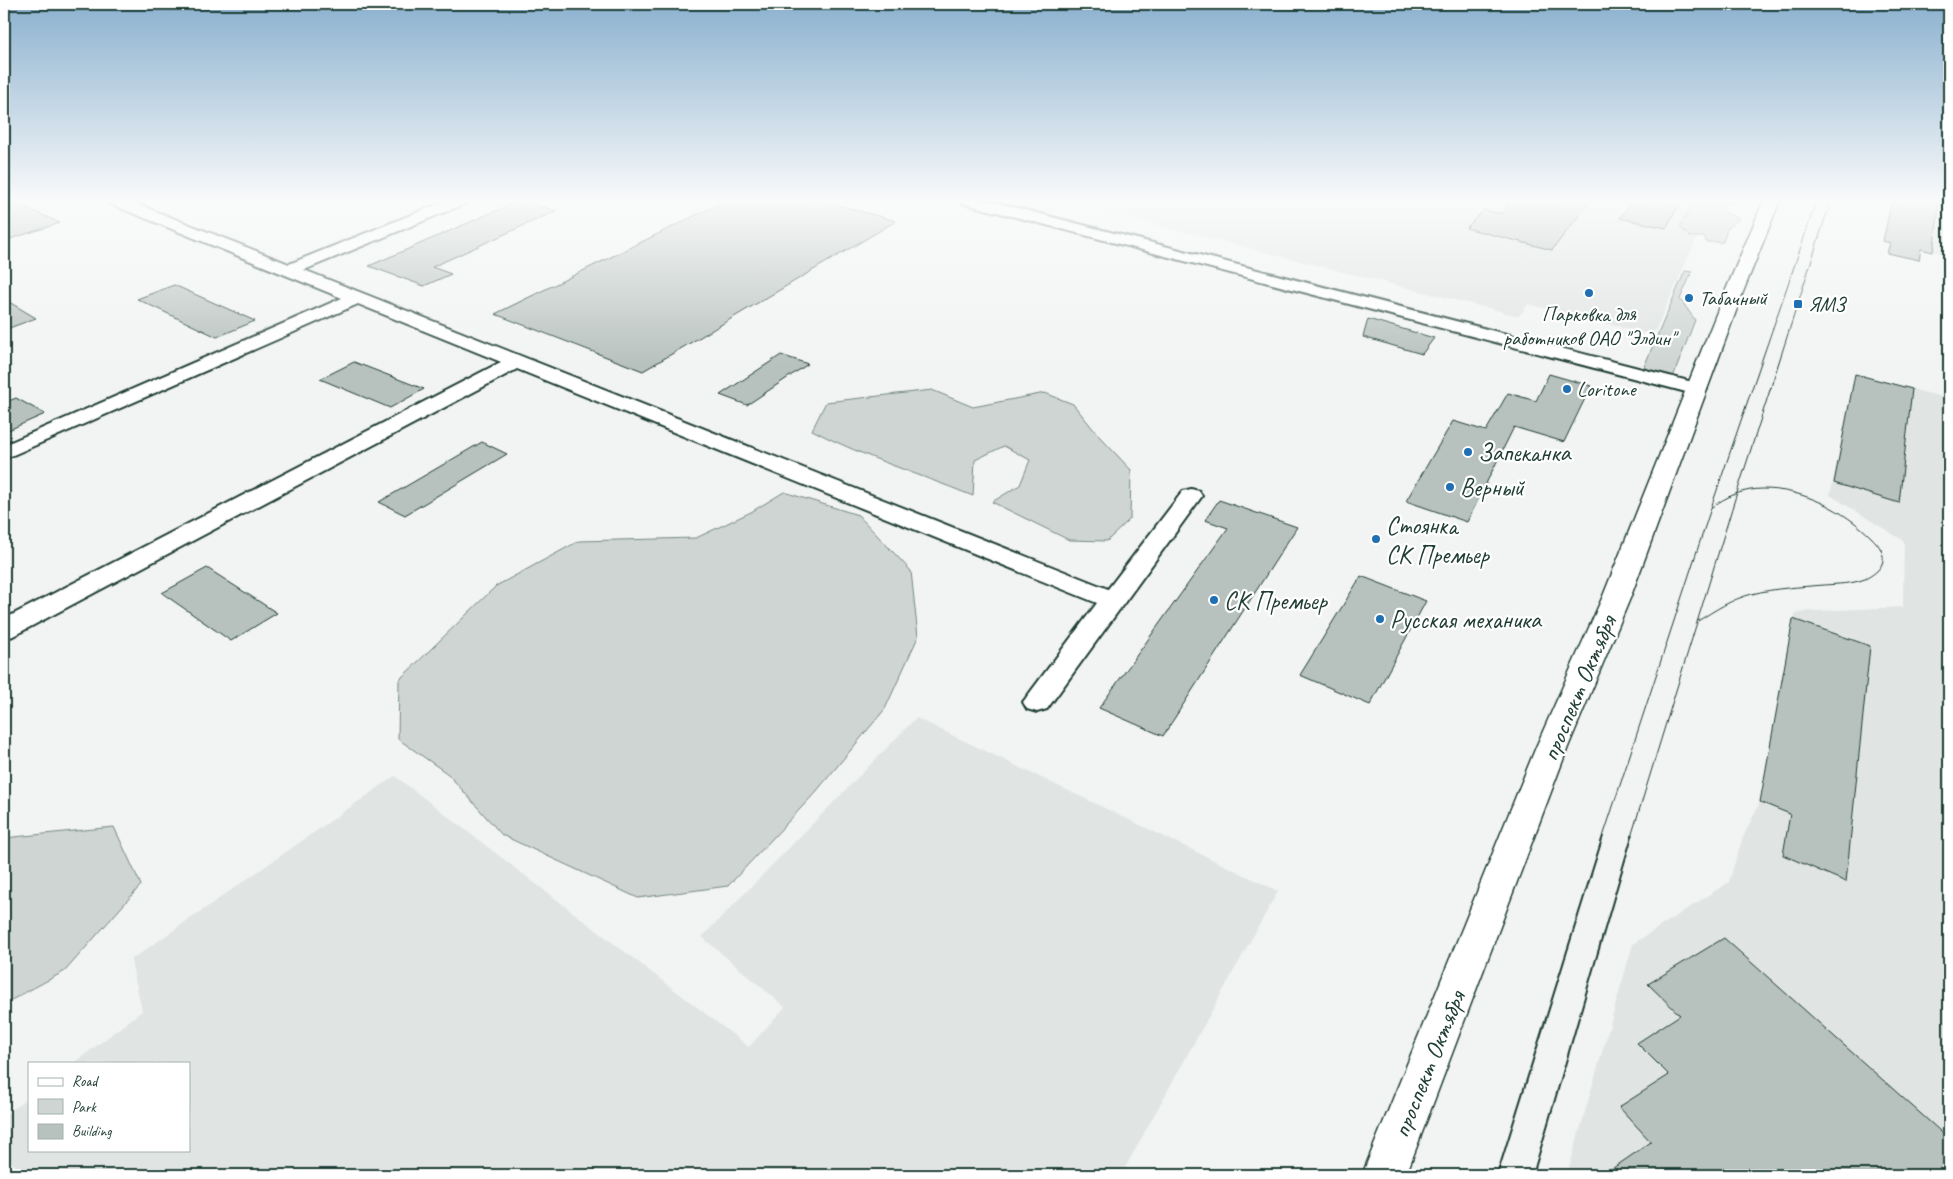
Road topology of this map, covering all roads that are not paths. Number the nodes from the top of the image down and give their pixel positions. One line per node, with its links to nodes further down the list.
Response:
1 (248, 255): 5 (street)
2 (326, 255): 5 (street)
3 (1182, 255): 8 (street)
4 (1749, 255): 8 (main road, проспект Октября)
5 (287, 271): 6 (street)
6 (357, 298): 7 (street); 9 (street)
7 (515, 362): 11 (street); 12 (street)
8 (1697, 389): 14 (main road, проспект Октября)
9 (4, 454)
10 (1191, 496): 11 (street)
11 (1113, 600): 13 (street)
12 (4, 630)
13 (1037, 702)
14 (1384, 1175)

